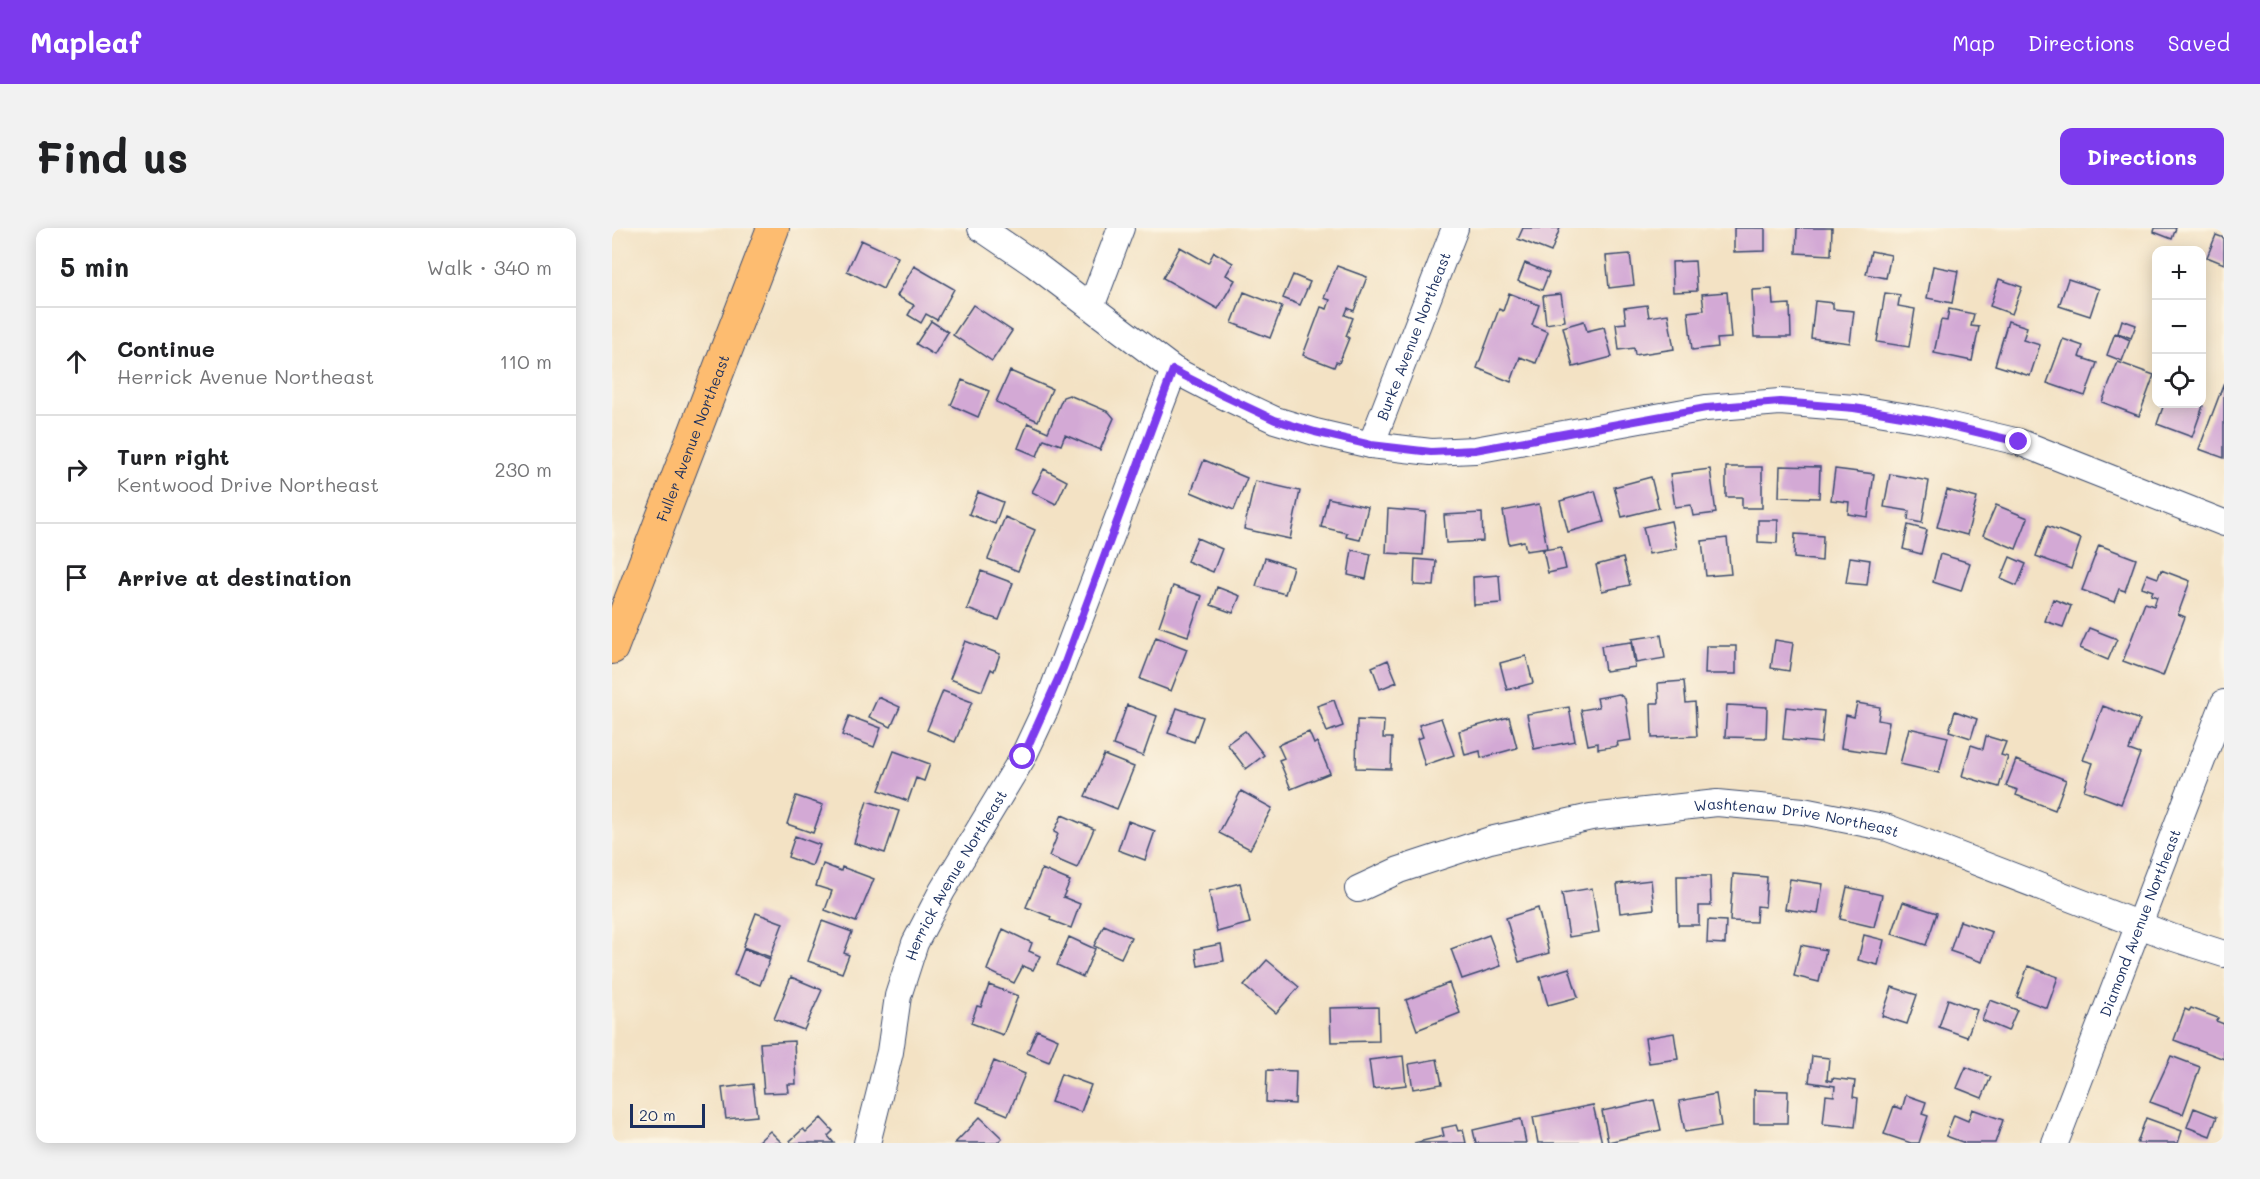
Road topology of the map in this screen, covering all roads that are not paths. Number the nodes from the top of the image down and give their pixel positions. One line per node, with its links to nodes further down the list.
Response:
1 (773, 228): 9 (main road, Fuller Avenue Northeast)
2 (981, 228): 5 (street)
3 (1121, 228): 5 (street)
4 (1455, 228): 7 (street, Burke Avenue Northeast)
5 (1091, 307): 6 (street)
6 (1173, 370): 7 (street); 14 (street, Herrick Avenue Northeast)
7 (1371, 445): 8 (street)
8 (2224, 523)
9 (612, 648)
10 (2224, 703): 12 (street, Diamond Avenue Northeast)
11 (1358, 889): 12 (street, Washtenaw Drive Northeast)
12 (2139, 925): 13 (street, Washtenaw Drive Northeast); 15 (street, Diamond Avenue Northeast)
13 (2224, 954)
14 (867, 1143)
15 (2055, 1143)

